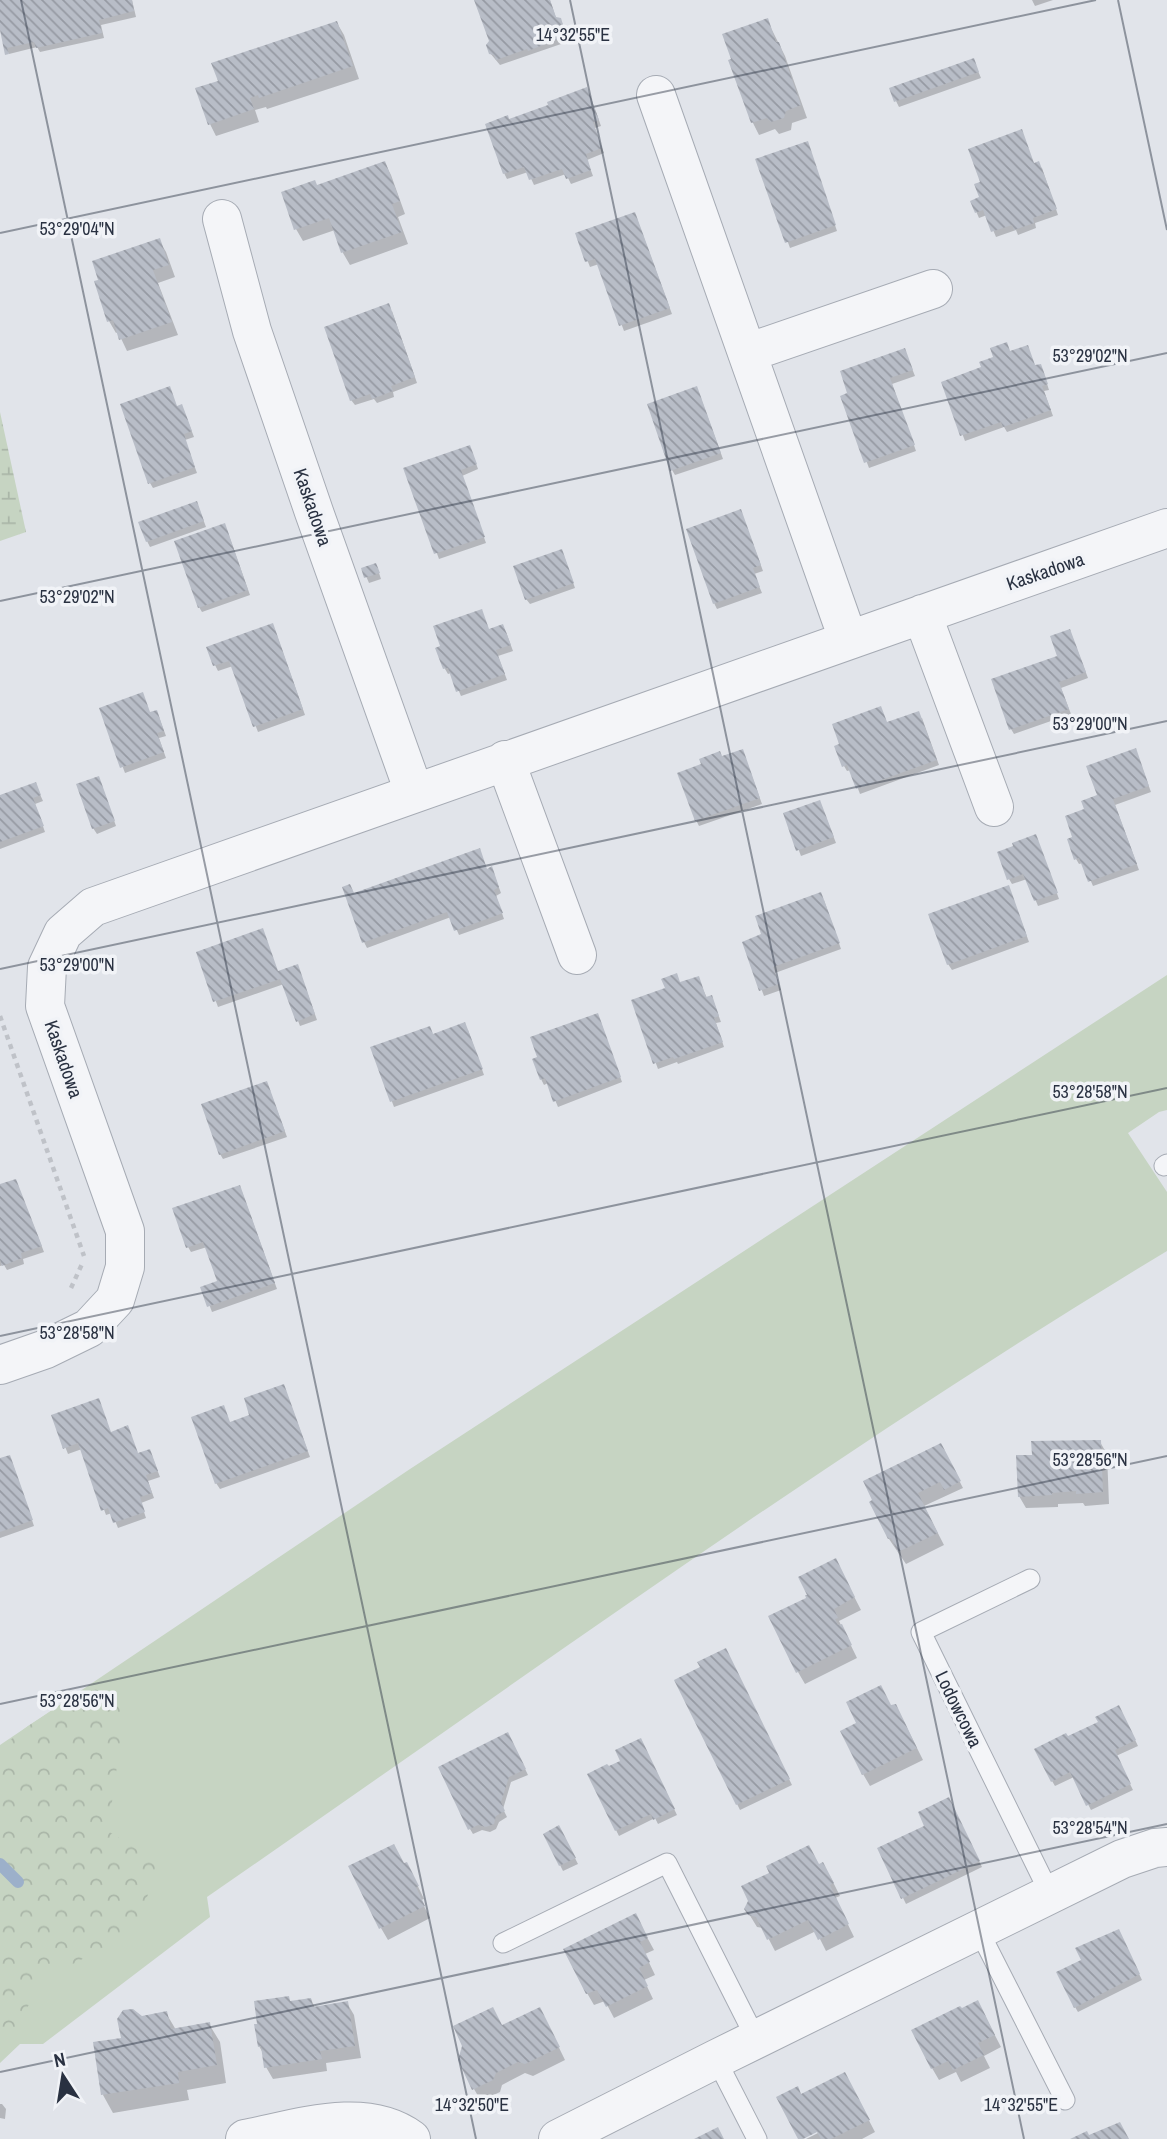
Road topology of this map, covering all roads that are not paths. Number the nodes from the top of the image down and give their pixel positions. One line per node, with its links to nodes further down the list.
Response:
1 (656, 95): 4 (street)
2 (222, 219): 9 (street, Kaskadowa)
3 (933, 289): 4 (street)
4 (747, 353): 7 (street)
5 (1167, 528): 6 (street, Kaskadowa)
6 (922, 614): 7 (street, Kaskadowa); 10 (street)
7 (848, 639): 8 (street, Kaskadowa)
8 (505, 760): 9 (street, Kaskadowa); 11 (street)
9 (415, 792): 12 (street, Kaskadowa)
10 (994, 807)
11 (577, 955)
12 (0, 1365)
13 (1030, 1579): 15 (lane, Lodowcowa)
14 (1167, 1847): 15 (street)
15 (1050, 1894): 16 (street)
16 (978, 1929): 18 (street); 20 (lane)
17 (503, 1943): 18 (lane)
18 (756, 2039): 19 (street)
19 (716, 2059): 23 (street); 24 (lane)
20 (1065, 2100)
21 (246, 2139): 22 (street)
22 (411, 2139)
23 (558, 2139)
24 (757, 2139)

